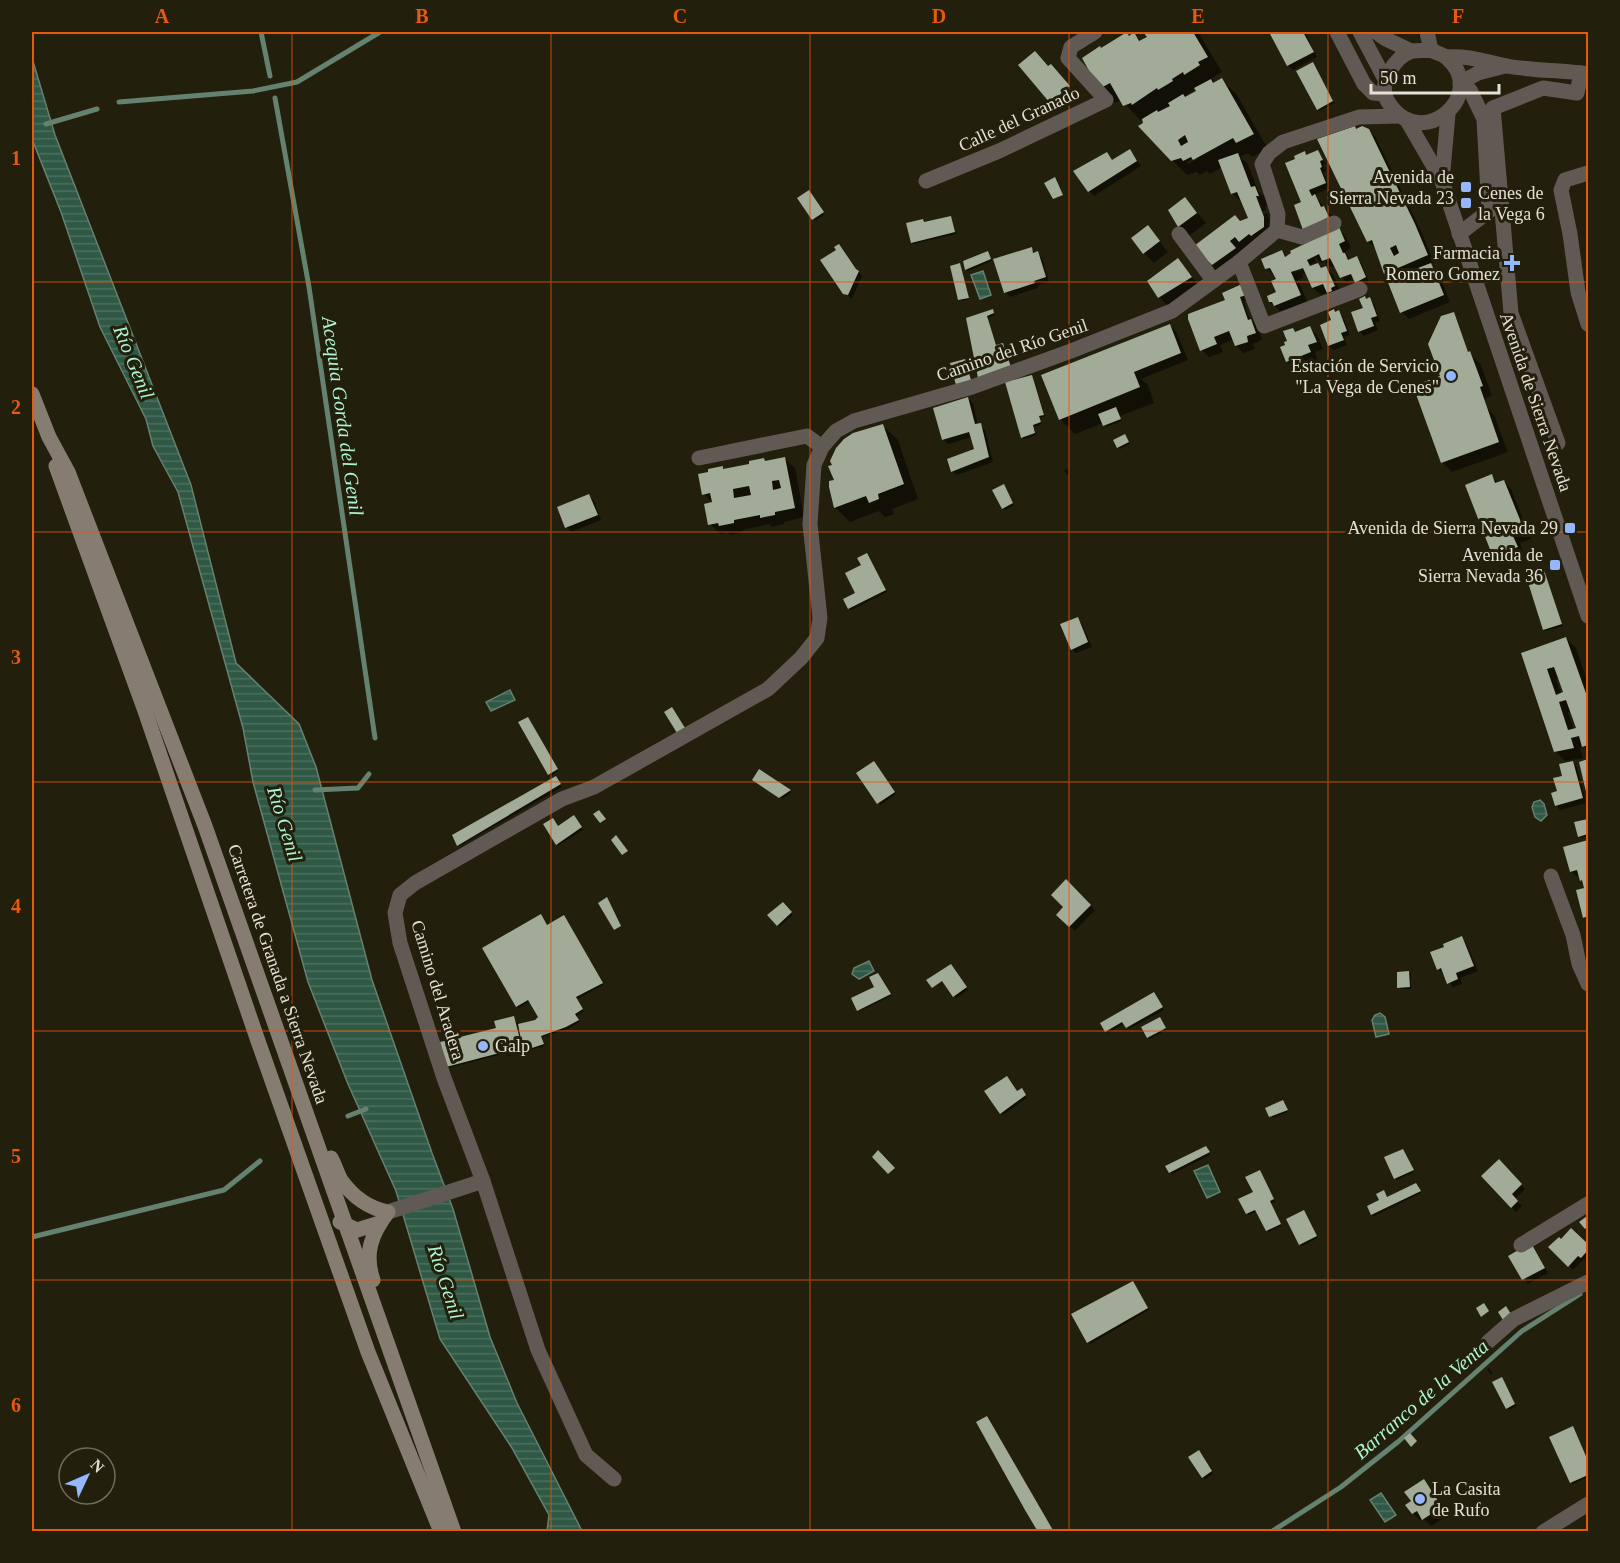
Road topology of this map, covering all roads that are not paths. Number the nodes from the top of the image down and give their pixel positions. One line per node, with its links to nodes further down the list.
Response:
1 (1095, 32): 17 (street, Calle del Granado)
2 (1337, 32): 12 (street)
3 (1360, 32): 12 (street)
4 (1376, 32): 7 (street)
5 (1427, 32): 6 (street)
6 (1431, 50): 7 (street); 8 (street)
7 (1411, 51): 12 (street)
8 (1446, 57): 9 (street); 11 (street)
9 (1508, 66): 10 (street); 11 (street)
10 (1585, 73): 29 (street)
11 (1461, 84): 13 (street); 22 (street)
12 (1386, 91): 14 (street); 15 (street)
13 (1448, 114): 15 (street); 18 (street, Avenida de Sierra Nevada)
14 (1359, 117): 15 (street); 20 (street)
15 (1404, 119): 18 (street, Avenida de Sierra Nevada)
16 (1588, 173): 26 (street)
17 (926, 181)
18 (1442, 181): 22 (street, Avenida de Sierra Nevada)
19 (1334, 223): 20 (street)
20 (1277, 230): 23 (street, Camino del Río Genil)
21 (1179, 234): 24 (street)
22 (1459, 234): 32 (street, Avenida de Sierra Nevada)
23 (1239, 262): 24 (street, Camino del Río Genil); 25 (street)
24 (1213, 280): 30 (street, Camino del Río Genil)
25 (1360, 289)
26 (1588, 324)
27 (32, 394): 28 (main road, Carretera de Granada a Sierra Nevada)
28 (49, 437): 36 (main road, Carretera de Granada a Sierra Nevada); 37 (main road, Carretera de Granada a Sierra Nevada)
29 (1558, 443)
30 (822, 447): 31 (street); 33 (street, Camino del Río Genil)
31 (699, 458)
32 (1588, 616)
33 (817, 638): 38 (street, Camino del Aradera)
34 (1551, 876): 35 (street)
35 (1588, 984)
36 (258, 1041): 42 (main road); 46 (main road, Carretera de Granada a Sierra Nevada)
37 (313, 1133): 40 (main road); 42 (main road, Carretera de Granada a Sierra Nevada)
38 (483, 1181): 41 (street); 48 (street, Camino del Aradera)
39 (1588, 1204): 43 (street)
40 (372, 1209): 41 (main road); 42 (main road)
41 (384, 1218): 42 (main road); 47 (main road)
42 (345, 1225): 46 (main road); 47 (main road, Carretera de Granada a Sierra Nevada)
43 (1521, 1245)
44 (1588, 1282): 45 (street)
45 (1488, 1342)
46 (368, 1352): 50 (main road, Carretera de Granada a Sierra Nevada)
47 (401, 1384): 51 (main road, Carretera de Granada a Sierra Nevada)
48 (614, 1479)
49 (1588, 1504): 52 (street)
50 (441, 1532)
51 (454, 1532)
52 (1543, 1532)

